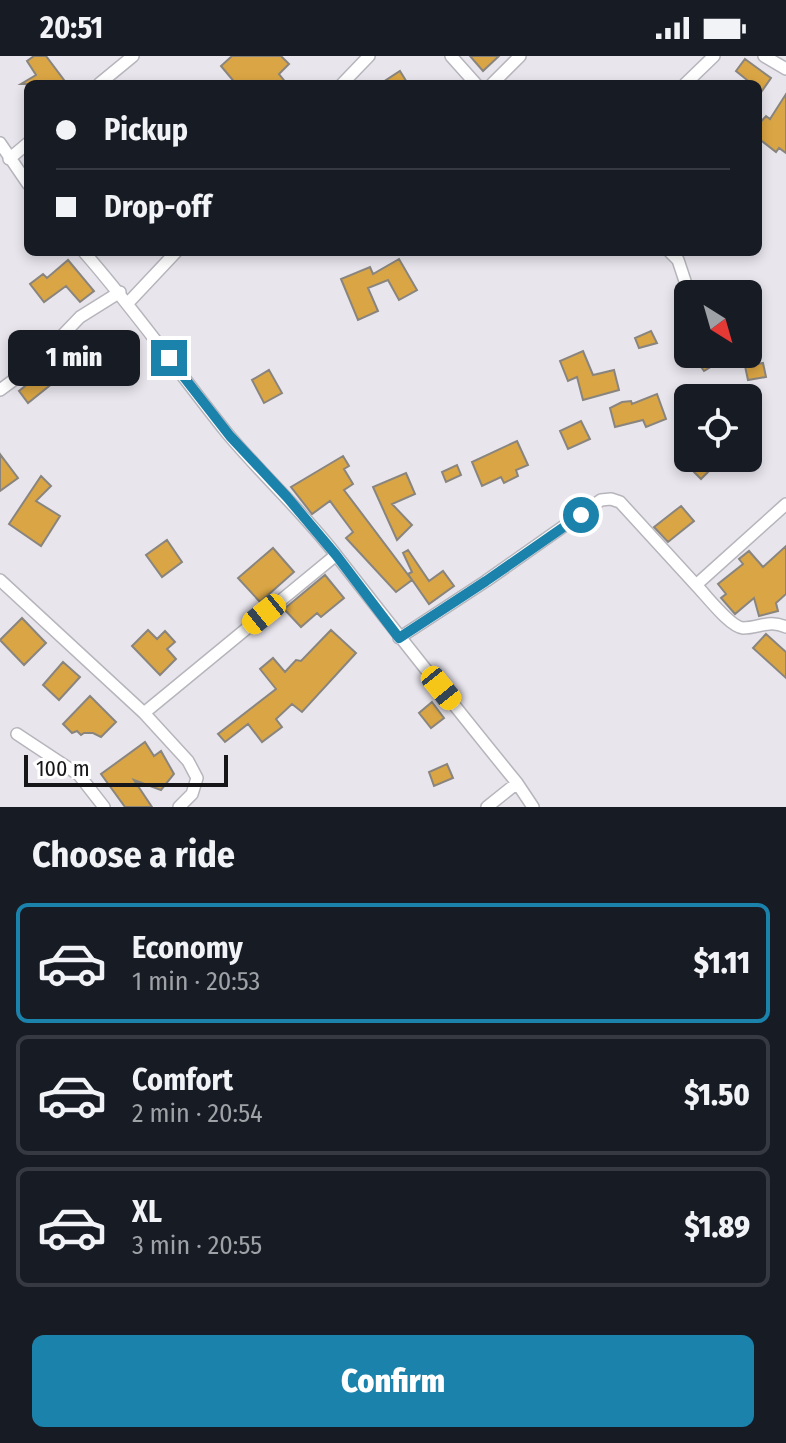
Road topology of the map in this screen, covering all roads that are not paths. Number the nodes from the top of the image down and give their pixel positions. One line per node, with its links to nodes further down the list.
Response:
1 (133, 56): 8 (street)
2 (369, 56): 9 (street)
3 (451, 56): 10 (street)
4 (520, 56): 11 (street)
5 (714, 56): 12 (street)
6 (764, 56): 7 (street)
7 (786, 69)
8 (104, 80)
9 (346, 80)
10 (472, 80)
11 (496, 80)
12 (689, 80)
13 (0, 143): 15 (street)
14 (24, 146): 15 (street)
15 (9, 159): 16 (street)
16 (24, 179)
17 (88, 256): 21 (street)
18 (172, 256): 22 (street)
19 (674, 256): 20 (street)
20 (685, 280)
21 (120, 292): 22 (street); 23 (street)
22 (128, 303): 25 (street)
23 (0, 390)
24 (786, 504): 27 (street)
25 (336, 555): 29 (street); 30 (street)
26 (0, 580): 30 (street)
27 (696, 585): 28 (street); 29 (street)
28 (786, 627)
29 (399, 638): 32 (street)
30 (144, 713): 34 (street)
31 (17, 734): 33 (street)
32 (517, 783): 35 (street); 36 (street)
33 (104, 807)
34 (179, 807)
35 (487, 807)
36 (533, 807)

